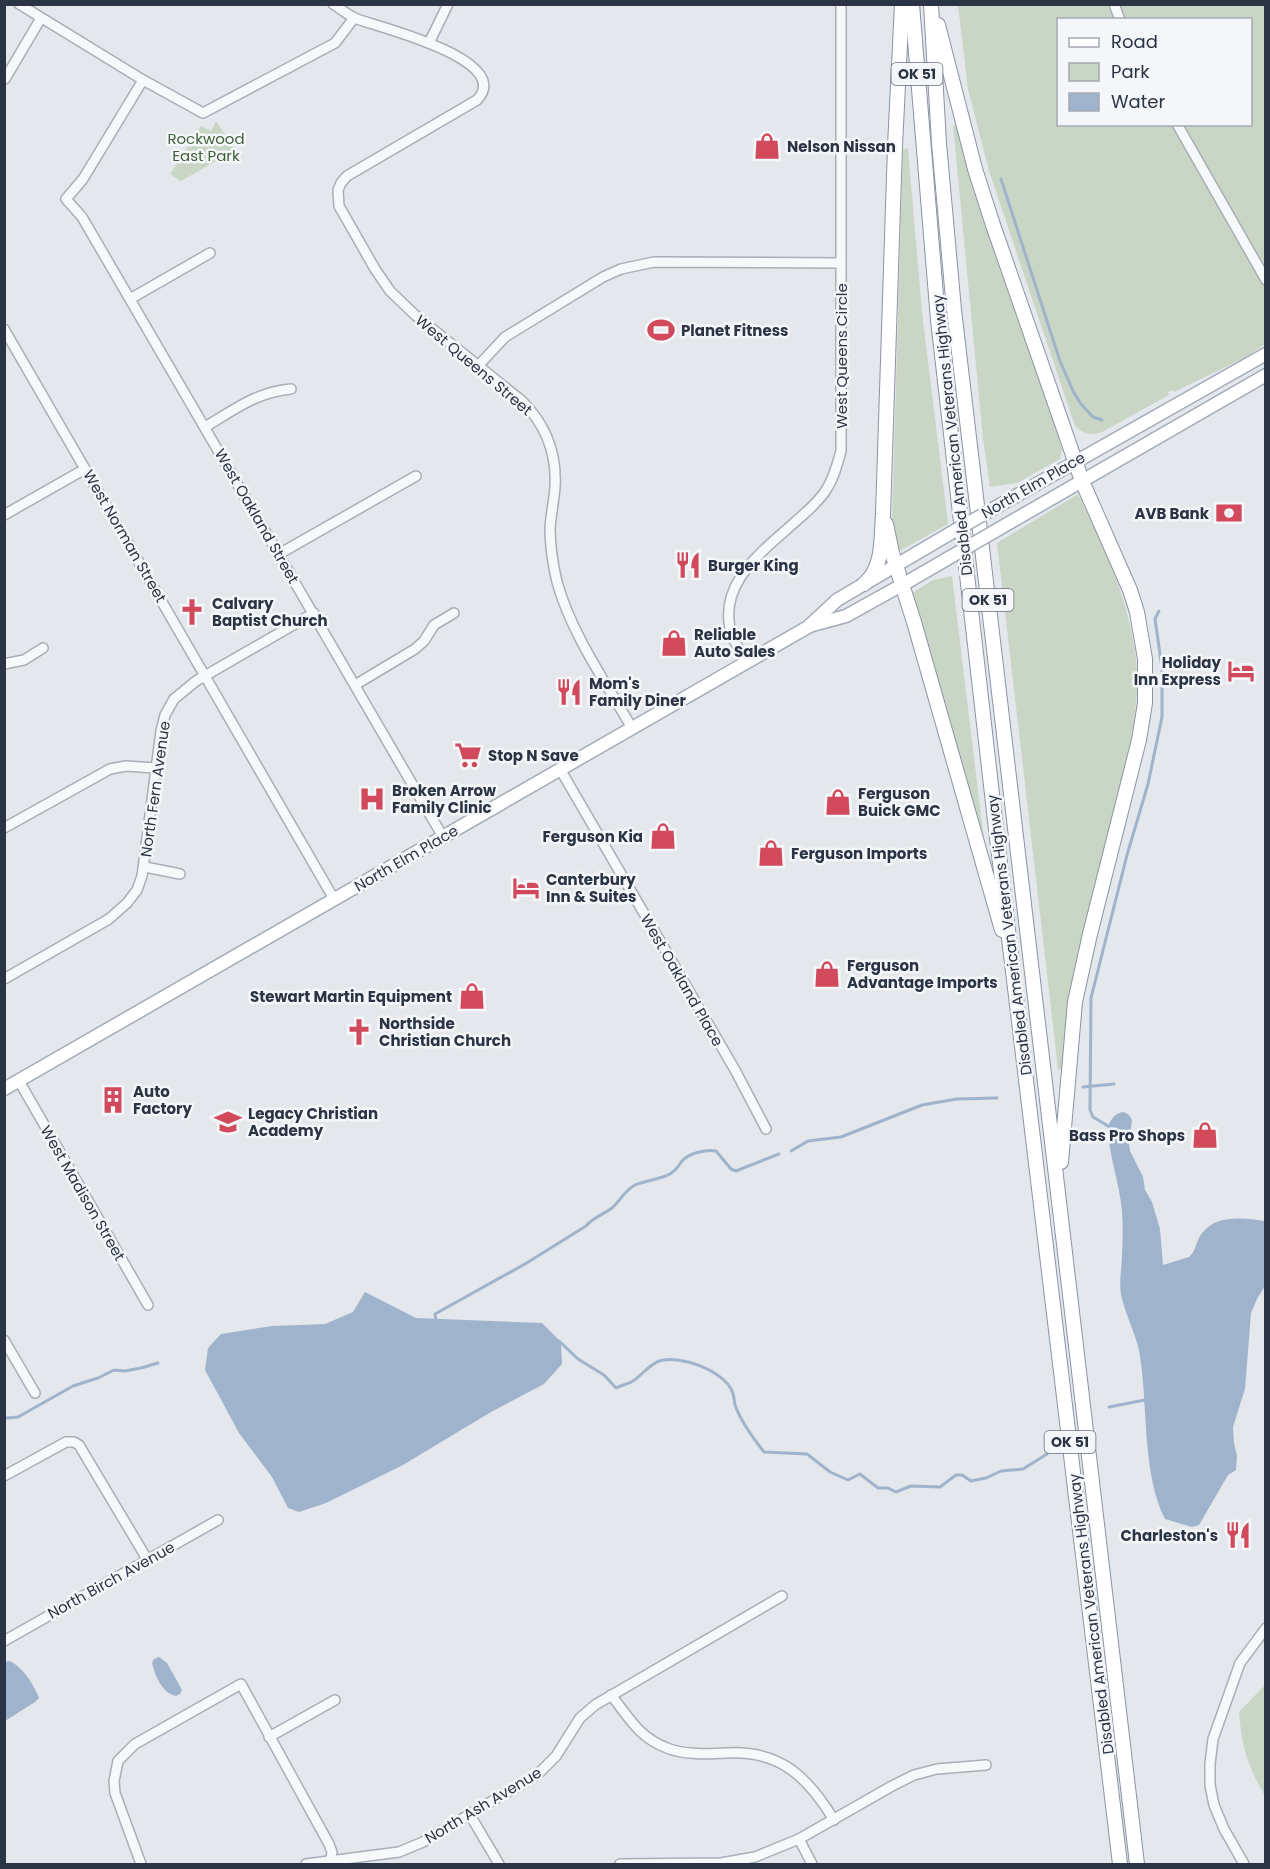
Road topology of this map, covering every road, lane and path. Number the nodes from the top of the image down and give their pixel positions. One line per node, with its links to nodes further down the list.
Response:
1 (19, 4): 8 (street)
2 (333, 4): 9 (street)
3 (448, 4): 10 (street)
4 (841, 4): 15 (street, West Queens Circle)
5 (902, 4): 28 (highway)
6 (912, 4): 50 (highway, Disabled American Veterans Highway / OK 51)
7 (932, 4): 24 (highway); 55 (highway, Disabled American Veterans Highway / OK 51)
8 (41, 18): 11 (street); 12 (street)
9 (354, 18): 10 (street); 12 (street)
10 (429, 43): 20 (street, West Queens Street)
11 (5, 79)
12 (143, 80): 17 (street, West Oakland Street)
13 (1178, 126): 16 (street)
14 (210, 253): 17 (street)
15 (841, 263): 20 (street); 38 (street, West Queens Circle)
16 (1266, 280)
17 (130, 298): 23 (street, West Oakland Street)
18 (4, 329): 25 (street, West Norman Street)
19 (1266, 354): 24 (main road, North Elm Place)
20 (478, 366): 42 (street, West Queens Street)
21 (1266, 375): 27 (main road, North Elm Place)
22 (291, 390): 23 (street)
23 (205, 426): 30 (street, West Oakland Street)
24 (1075, 462): 27 (highway); 31 (main road, North Elm Place, bridge)
25 (86, 469): 29 (street); 40 (street, West Norman Street)
26 (416, 476): 30 (street)
27 (1082, 481): 32 (main road, North Elm Place, bridge); 55 (highway)
28 (883, 514): 31 (highway); 33 (highway)
29 (4, 515)
30 (279, 555): 35 (street, West Oakland Street)
31 (901, 562): 32 (highway); 33 (main road, North Elm Place)
32 (906, 583): 36 (main road, North Elm Place); 50 (highway)
33 (864, 584): 36 (main road, North Elm Place)
34 (454, 612): 41 (street)
35 (314, 613): 40 (street, North Fern Avenue); 41 (street, West Oakland Street)
36 (808, 627): 38 (main road, North Elm Place)
37 (43, 648): 39 (street)
38 (747, 662): 42 (main road, North Elm Place)
39 (4, 664)
40 (206, 676): 43 (street, North Fern Avenue); 49 (street, West Norman Street)
41 (356, 685): 46 (street, West Oakland Street)
42 (632, 728): 44 (main road, North Elm Place)
43 (156, 768): 45 (street); 47 (street, North Fern Avenue)
44 (560, 769): 46 (main road, North Elm Place); 54 (street, West Oakland Place)
45 (4, 828)
46 (443, 837): 49 (main road, North Elm Place)
47 (145, 867): 48 (street, North Fern Avenue); 51 (street, North Fern Avenue)
48 (180, 874)
49 (334, 899): 52 (main road, North Elm Place)
50 (1012, 964): 79 (highway, Disabled American Veterans Highway / OK 51)
51 (4, 979)
52 (19, 1081): 53 (main road, North Elm Place); 56 (street, West Madison Street)
53 (4, 1089)
54 (766, 1129)
55 (1058, 1194): 80 (highway, Disabled American Veterans Highway / OK 51)
56 (148, 1305)
57 (4, 1340): 58 (street)
58 (35, 1393)
59 (4, 1476): 61 (street)
60 (218, 1520): 61 (street, North Birch Avenue)
61 (147, 1559): 64 (street, North Birch Avenue)
62 (782, 1596): 65 (street, North Ash Avenue)
63 (1266, 1628): 81 (street)
64 (4, 1641)
65 (610, 1695): 69 (street, North Ash Avenue); 70 (street)
66 (335, 1700): 67 (street)
67 (269, 1737): 72 (street); 73 (street)
68 (986, 1765): 70 (street)
69 (470, 1815): 72 (street, North Ash Avenue); 75 (street)
70 (834, 1820): 71 (street)
71 (800, 1839): 77 (street); 78 (street)
72 (330, 1863): 74 (street, North Ash Avenue)
73 (141, 1864)
74 (306, 1864)
75 (499, 1864)
76 (620, 1864): 77 (street)
77 (689, 1864)
78 (812, 1864)
79 (1120, 1864)
80 (1137, 1864)
81 (1244, 1864)

